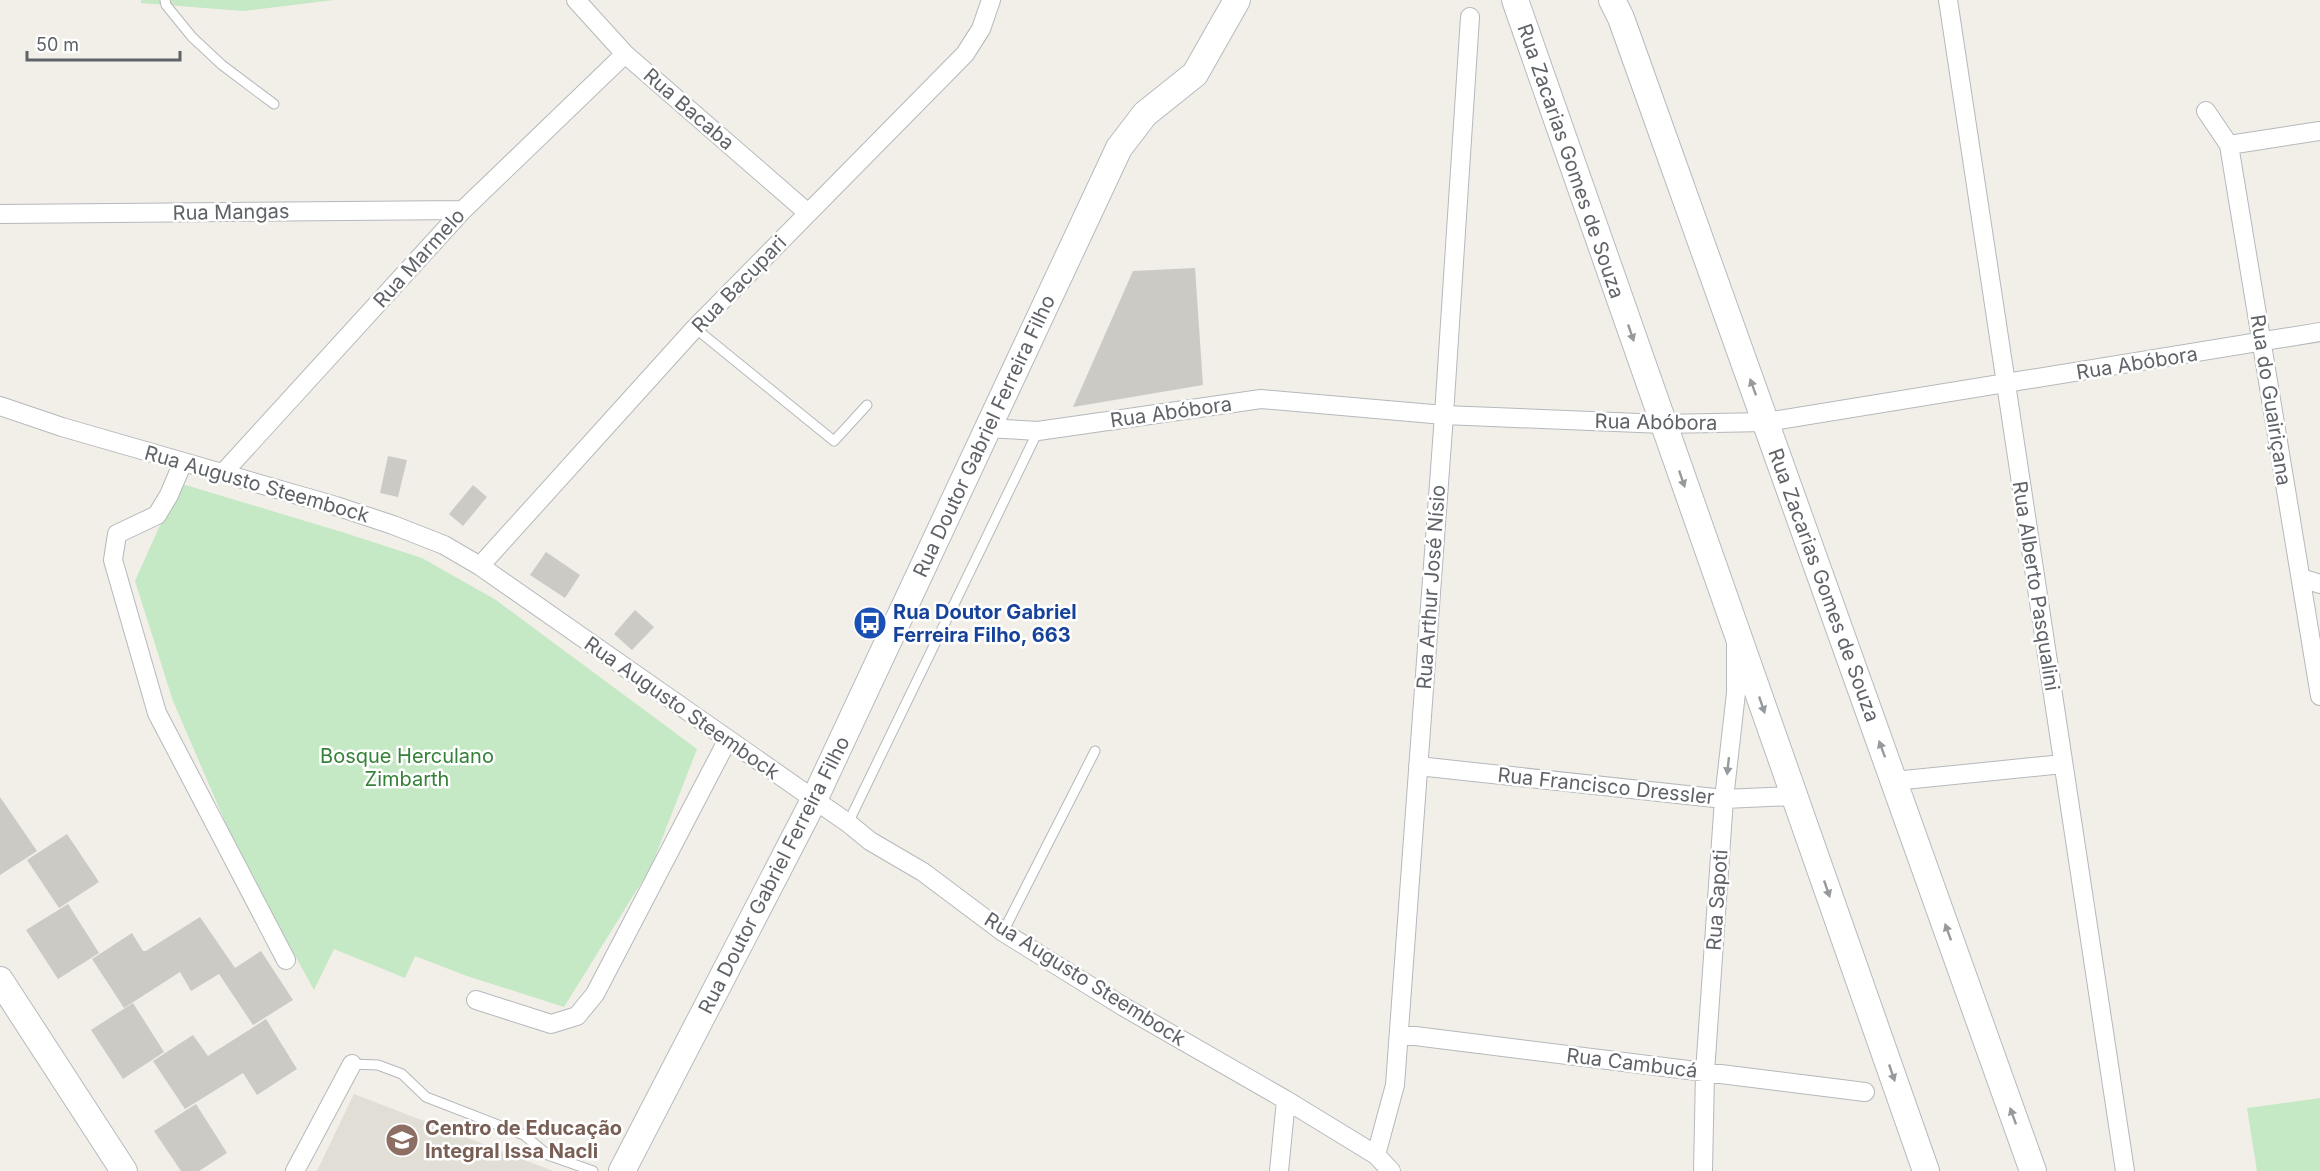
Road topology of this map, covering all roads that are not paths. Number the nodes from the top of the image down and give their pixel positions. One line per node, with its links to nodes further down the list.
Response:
1 (165, 0): 10 (lane)
2 (576, 0): 9 (street, Rua Bacaba)
3 (991, 0): 15 (street, Rua Bacupari)
4 (1515, 0): 25 (main road, Rua Zacarias Gomes de Souza, one-way to 25)
5 (1612, 0): 24 (main road, Rua Zacarias Gomes de Souza, one-way to 5)
6 (1948, 0): 20 (street, Rua Alberto Pasqualini)
7 (1233, 5): 26 (main road, Rua Doutor Gabriel Ferreira Filho)
8 (1470, 17): 23 (street, Rua Arthur José Nísio)
9 (625, 54): 14 (street, Rua Marmelo); 15 (street, Rua Bacaba)
10 (274, 104)
11 (2206, 111): 13 (street, Rua do Guairiçana)
12 (2320, 131): 13 (street)
13 (2229, 145): 19 (street, Rua do Guairiçana)
14 (463, 210): 16 (street, Rua Mangas); 29 (street, Rua Marmelo)
15 (808, 213): 17 (street, Rua Bacupari)
16 (0, 214)
17 (695, 328): 21 (lane); 30 (street, Rua Bacupari)
18 (2320, 332): 19 (street, Rua Abóbora)
19 (2262, 342): 20 (street, Rua Abóbora); 31 (street, Rua do Guairiçana)
20 (2004, 385): 24 (street, Rua Abóbora); 37 (street, Rua Alberto Pasqualini)
21 (867, 405)
22 (0, 406): 28 (street, Rua Augusto Steembock)
23 (1444, 416): 25 (street, Rua Abóbora); 27 (street, Rua Abóbora); 38 (street, Rua Arthur José Nísio)
24 (1766, 423): 25 (street, Rua Abóbora); 39 (main road, Rua Zacarias Gomes de Souza, one-way to 24)
25 (1663, 424): 33 (main road, Rua Zacarias Gomes de Souza, one-way to 33)
26 (987, 428): 27 (street, Rua Abóbora); 42 (main road, Rua Doutor Gabriel Ferreira Filho)
27 (1038, 431): 43 (lane)
28 (183, 462): 29 (street, Rua Augusto Steembock); 45 (street)
29 (223, 473): 30 (street, Rua Augusto Steembock)
30 (480, 566): 35 (street, Rua Augusto Steembock)
31 (2301, 578): 32 (street); 34 (street, Rua do Guairiçana)
32 (2320, 584)
33 (1736, 630): 40 (main road, Rua Zacarias Gomes de Souza, one-way to 40); 41 (street, Rua Sapoti, one-way to 41)
34 (2320, 696)
35 (727, 741): 42 (street, Rua Augusto Steembock); 47 (street)
36 (1095, 751): 44 (lane)
37 (2063, 764): 39 (street); 63 (street, Rua Alberto Pasqualini)
38 (1418, 766): 41 (street, Rua Francisco Dressler); 48 (street, Rua Arthur José Nísio)
39 (1894, 781): 62 (main road, Rua Zacarias Gomes de Souza, one-way to 39)
40 (1794, 795): 41 (street, Rua Francisco Dressler); 61 (main road, Rua Zacarias Gomes de Souza, one-way to 61)
41 (1724, 799): 50 (street, Rua Sapoti)
42 (814, 800): 43 (street, Rua Augusto Steembock); 57 (main road, Rua Doutor Gabriel Ferreira Filho)
43 (848, 823): 44 (street, Rua Augusto Steembock)
44 (1003, 932): 52 (street, Rua Augusto Steembock)
45 (286, 960)
46 (0, 980): 54 (main road)
47 (476, 1000)
48 (1398, 1034): 50 (street, Rua Cambucá); 53 (street, Rua Arthur José Nísio)
49 (352, 1064): 55 (street); 56 (lane)
50 (1706, 1072): 51 (street, Rua Cambucá); 60 (street, Rua Sapoti)
51 (1865, 1092)
52 (1286, 1100): 53 (street, Rua Augusto Steembock); 58 (street)
53 (1376, 1155): 59 (street, Rua Augusto Steembock)
54 (124, 1171)
55 (295, 1171)
56 (593, 1171)
57 (622, 1171)
58 (1280, 1171)
59 (1391, 1171)
60 (1703, 1171)
61 (1926, 1171)
62 (2033, 1171)
63 (2125, 1171)

